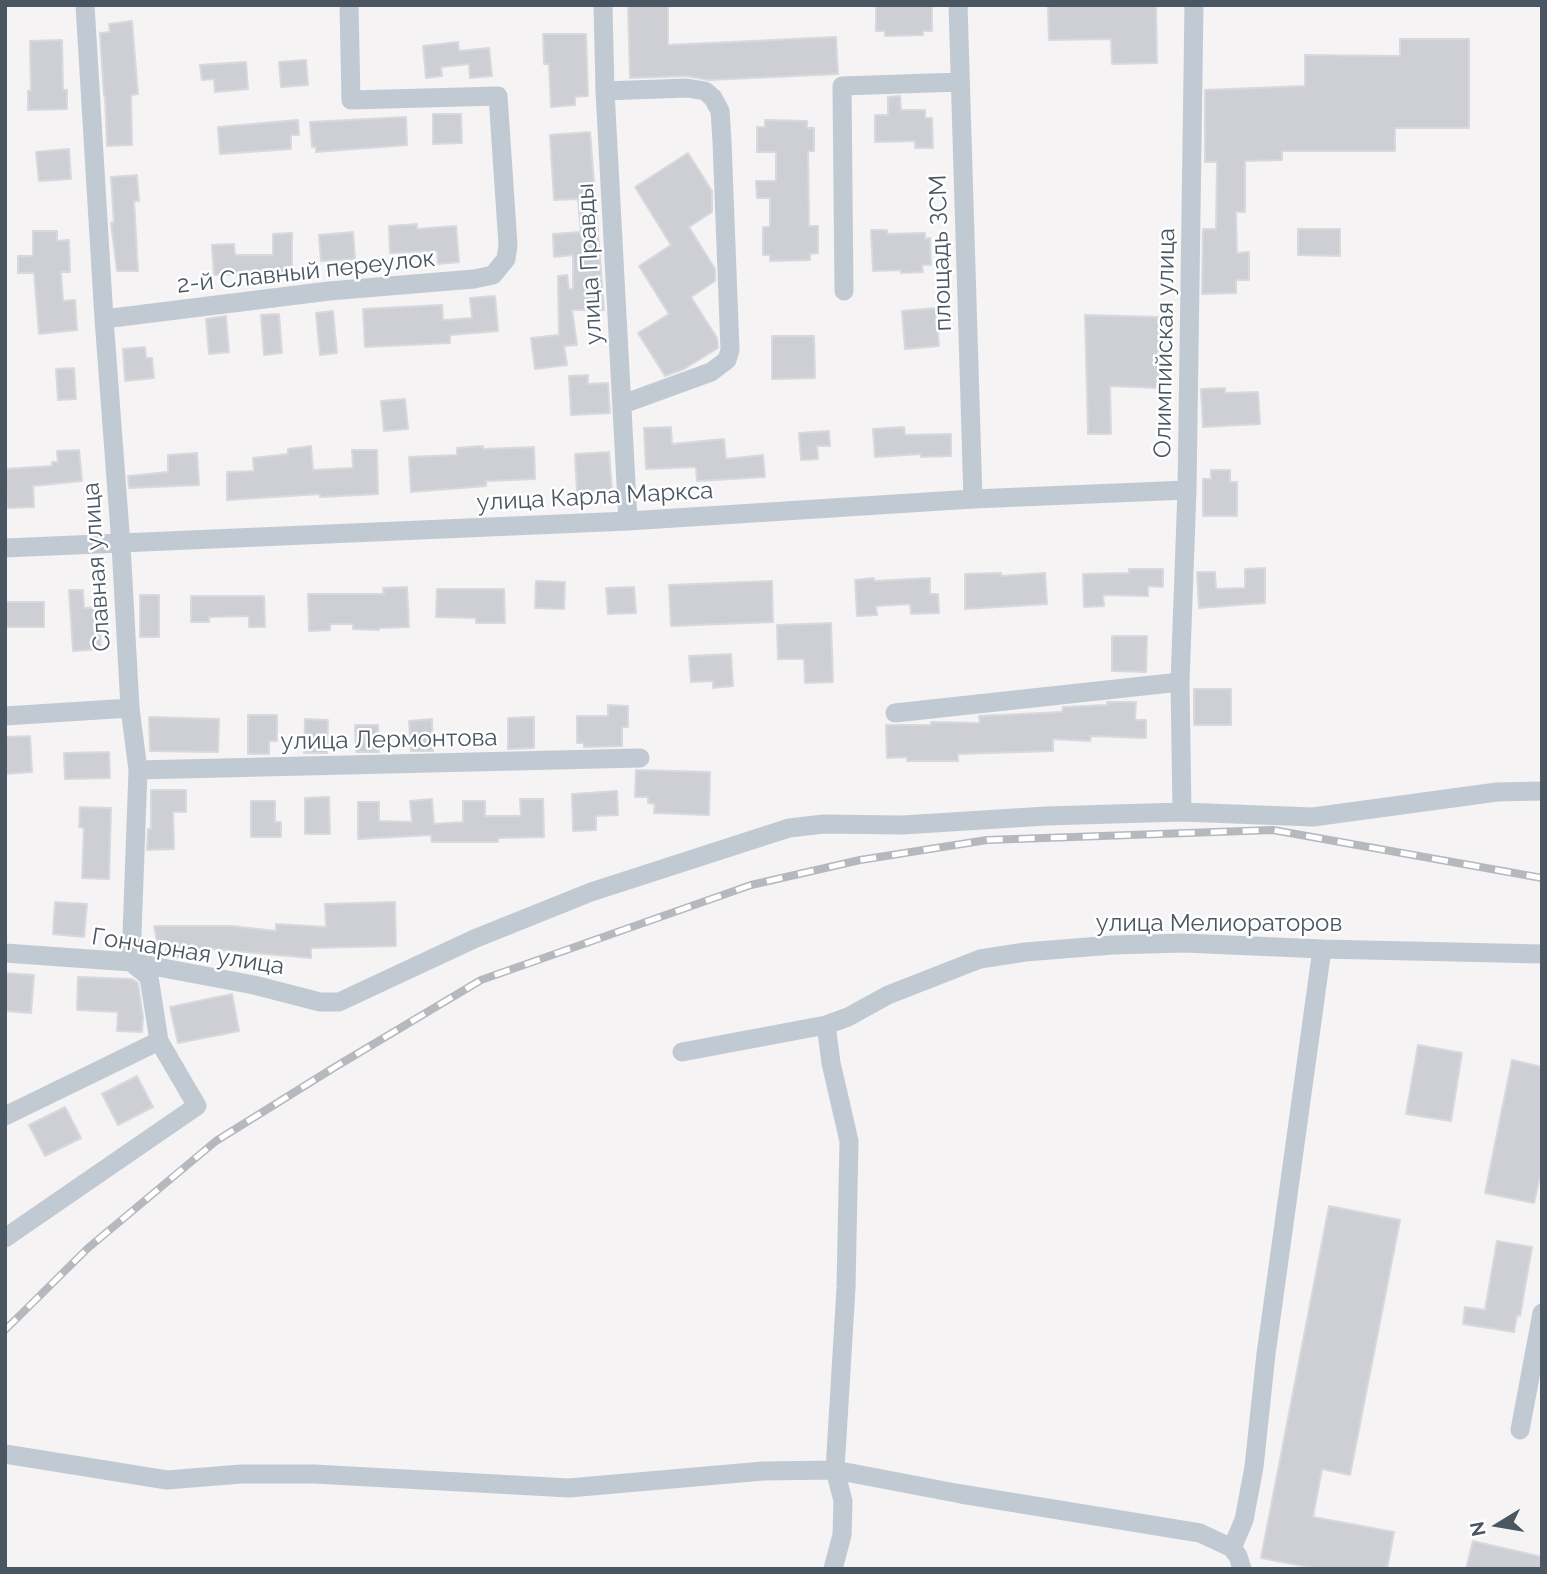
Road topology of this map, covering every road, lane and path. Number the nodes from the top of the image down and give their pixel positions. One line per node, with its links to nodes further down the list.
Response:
1 (85, 5): 9 (street, Славная улица)
2 (349, 5): 9 (street, 2-й Славный переулок)
3 (603, 5): 7 (street, улица Правды)
4 (958, 5): 6 (street, площадь ЗСМ)
5 (1194, 5): 11 (street, Олимпийская улица)
6 (960, 82): 8 (street); 12 (street, площадь ЗСМ)
7 (605, 91): 10 (street, улица Правды); 10 (street)
8 (844, 291)
9 (104, 319): 14 (street, Славная улица)
10 (623, 404): 13 (street, улица Правды)
11 (1187, 490): 12 (street, улица Карла Маркса); 16 (street, Олимпийская улица)
12 (973, 499): 13 (street, улица Карла Маркса)
13 (628, 521): 14 (street, улица Карла Маркса)
14 (121, 545): 15 (street, улица Карла Маркса); 17 (street, Славная улица)
15 (5, 548)
16 (1180, 682): 18 (street); 23 (street, Олимпийская улица)
17 (130, 708): 19 (street); 21 (street, Славная улица)
18 (895, 713)
19 (5, 716)
20 (640, 758): 21 (street, улица Лермонтова)
21 (138, 770): 27 (street, Славная улица)
22 (1542, 791): 23 (street)
23 (1182, 812): 27 (street, Гончарная улица)
24 (1322, 949): 26 (street, улица Мелиораторов); 28 (street, улица Мелиораторов); 37 (street)
25 (5, 953): 27 (street, Гончарная улица)
26 (1542, 954)
27 (131, 962): 29 (street)
28 (826, 1025): 30 (street, улица Мелиораторов); 36 (street)
29 (159, 1041): 31 (street); 32 (street)
30 (682, 1052)
31 (5, 1116)
32 (5, 1238)
33 (1542, 1313): 34 (street)
34 (1520, 1430)
35 (5, 1454): 36 (street)
36 (835, 1470): 37 (street); 38 (street)
37 (1232, 1548): 39 (street)
38 (833, 1569)
39 (1242, 1569)

